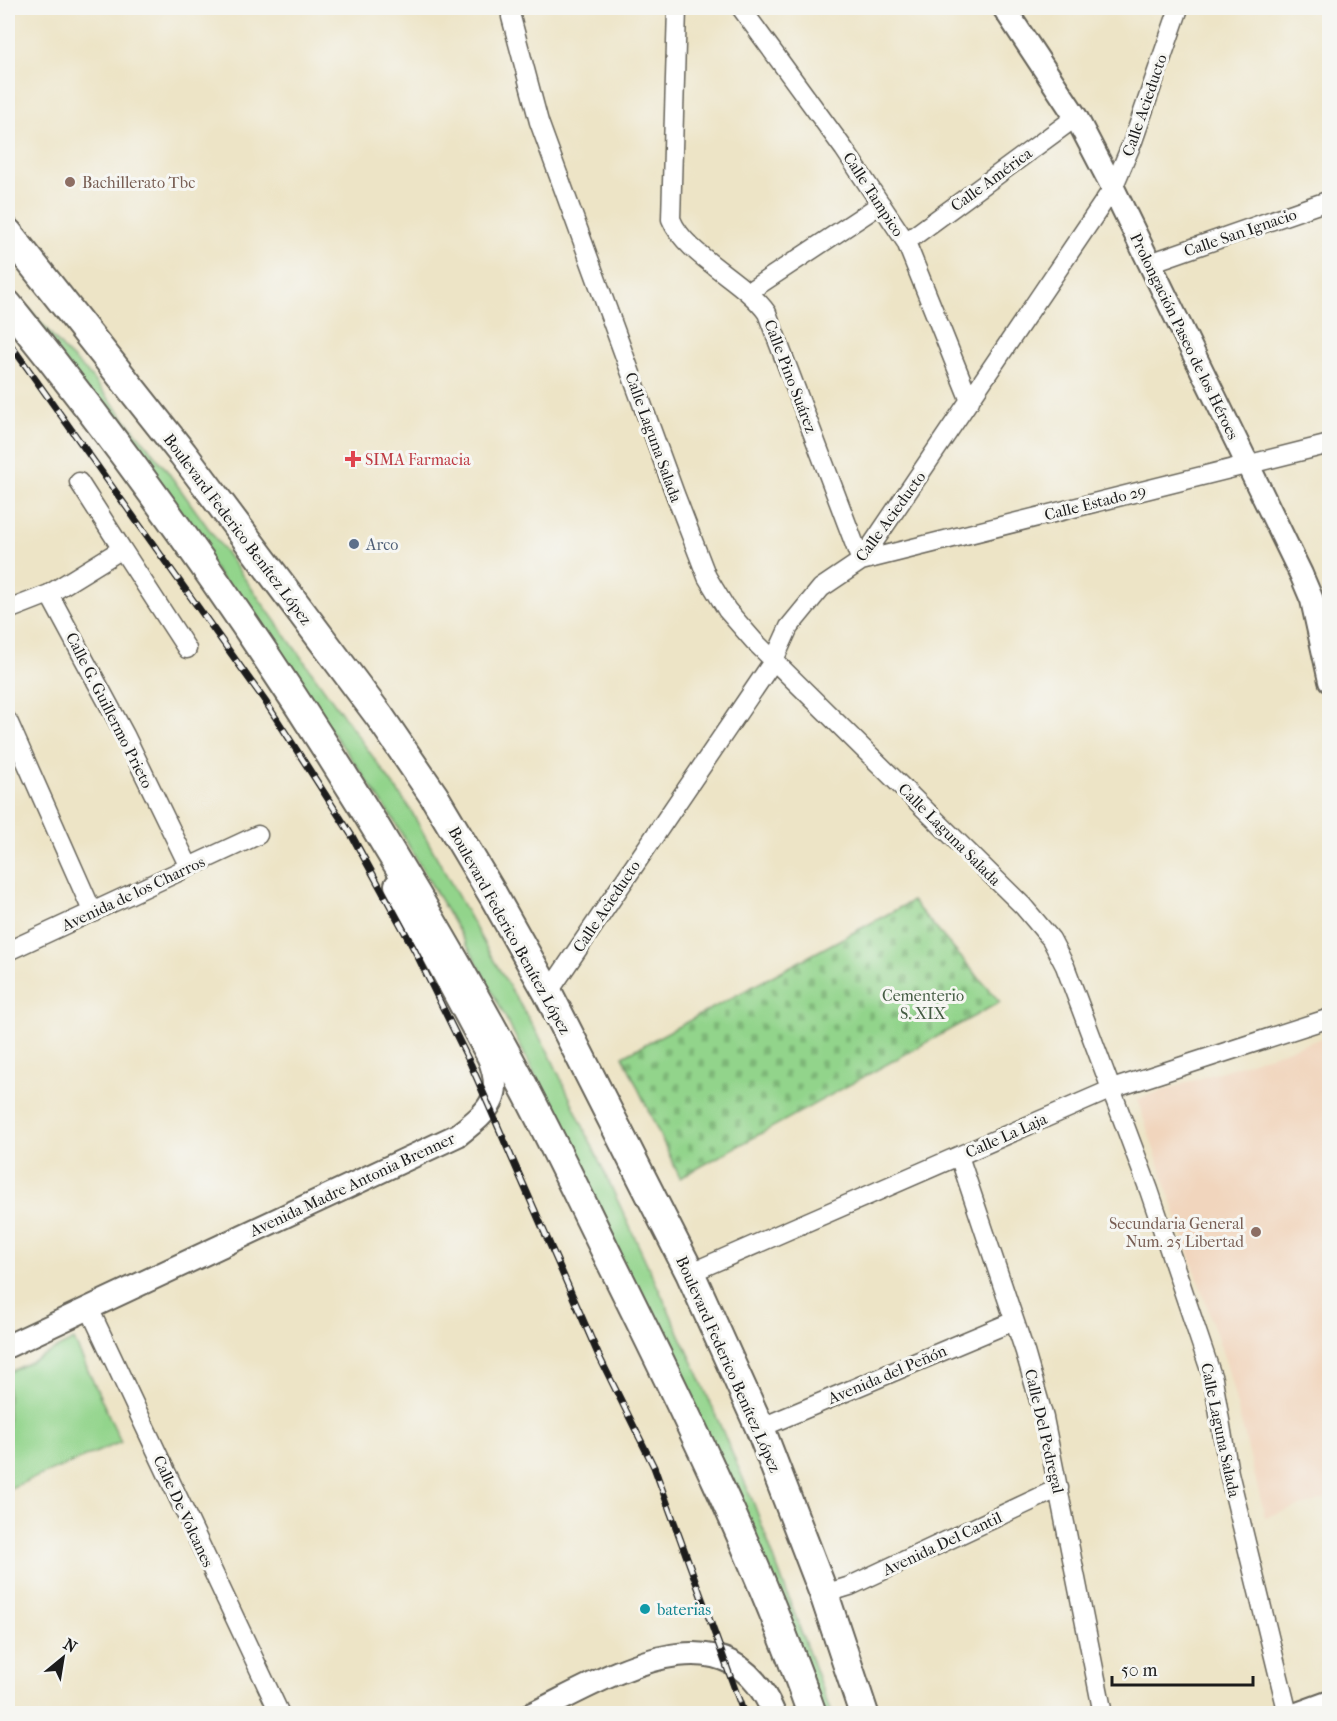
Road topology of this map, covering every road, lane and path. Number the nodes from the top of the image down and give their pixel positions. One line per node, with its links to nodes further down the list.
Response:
1 (511, 8): 24 (street, Calle Laguna Salada)
2 (677, 8): 13 (street, Calle Pino Suárez)
3 (741, 8): 9 (street, Calle Tampico)
4 (1004, 8): 6 (street, Prolongación Paseo de los Héroes)
5 (1179, 8): 7 (street, Calle Acieducto)
6 (1076, 117): 7 (street, Prolongación Paseo de los Héroes); 11 (street, Calle América)
7 (1113, 188): 12 (street, Prolongación Paseo de los Héroes); 15 (street, Calle Acieducto)
8 (1329, 200): 12 (street, Calle San Ignacio)
9 (881, 204): 11 (street, Calle Tampico); 13 (street)
10 (8, 233): 32 (main road, Boulevard Federico Benítez López)
11 (906, 242): 15 (street, Calle Tampico)
12 (1150, 263): 17 (street, Prolongación Paseo de los Héroes)
13 (748, 292): 20 (street, Calle Pino Suárez)
14 (8, 305): 28 (main road)
15 (970, 401): 20 (street, Calle Acieducto)
16 (1329, 444): 17 (street, Calle Estado 29)
17 (1247, 464): 20 (street, Calle Estado 29); 25 (street, Prolongación Paseo de los Héroes)
18 (79, 482): 19 (street)
19 (122, 549): 21 (street); 23 (street)
20 (861, 561): 24 (street, Calle Acieducto)
21 (49, 594): 22 (street); 29 (street, Calle G. Guillermo Prieto)
22 (8, 610)
23 (187, 649)
24 (774, 660): 32 (street, Calle Acieducto); 34 (street, Calle Laguna Salada)
25 (1329, 681)
26 (8, 722): 30 (street)
27 (258, 835): 29 (street, Avenida de los Charros)
28 (383, 841): 37 (street, Avenida Madre Antonia Brenner); 47 (main road)
29 (189, 867): 30 (street, Avenida de los Charros)
30 (93, 913): 31 (street, Avenida de los Charros)
31 (8, 951)
32 (548, 993): 36 (main road, Boulevard Federico Benítez López)
33 (1329, 1018): 34 (street, Calle La Laja)
34 (1112, 1089): 35 (street, Calle La Laja); 50 (street, Calle Laguna Salada)
35 (959, 1156): 36 (street, Calle La Laja); 38 (street, Calle Del Pedregal)
36 (690, 1273): 40 (main road, Boulevard Federico Benítez López)
37 (88, 1308): 39 (street, Avenida Madre Antonia Brenner); 44 (street, Calle De Volcanes)
38 (1014, 1321): 40 (street, Avenida del Peñón); 41 (street, Calle Del Pedregal)
39 (8, 1346)
40 (760, 1428): 42 (main road, Boulevard Federico Benítez López)
41 (1059, 1488): 42 (street, Avenida Del Cantil); 49 (street, Calle Del Pedregal)
42 (824, 1594): 48 (main road, Boulevard Federico Benítez López)
43 (1329, 1702): 51 (street)
44 (280, 1713)
45 (532, 1713): 46 (street)
46 (774, 1713)
47 (812, 1713)
48 (864, 1713)
49 (1103, 1713)
50 (1288, 1713)
51 (1296, 1713)

